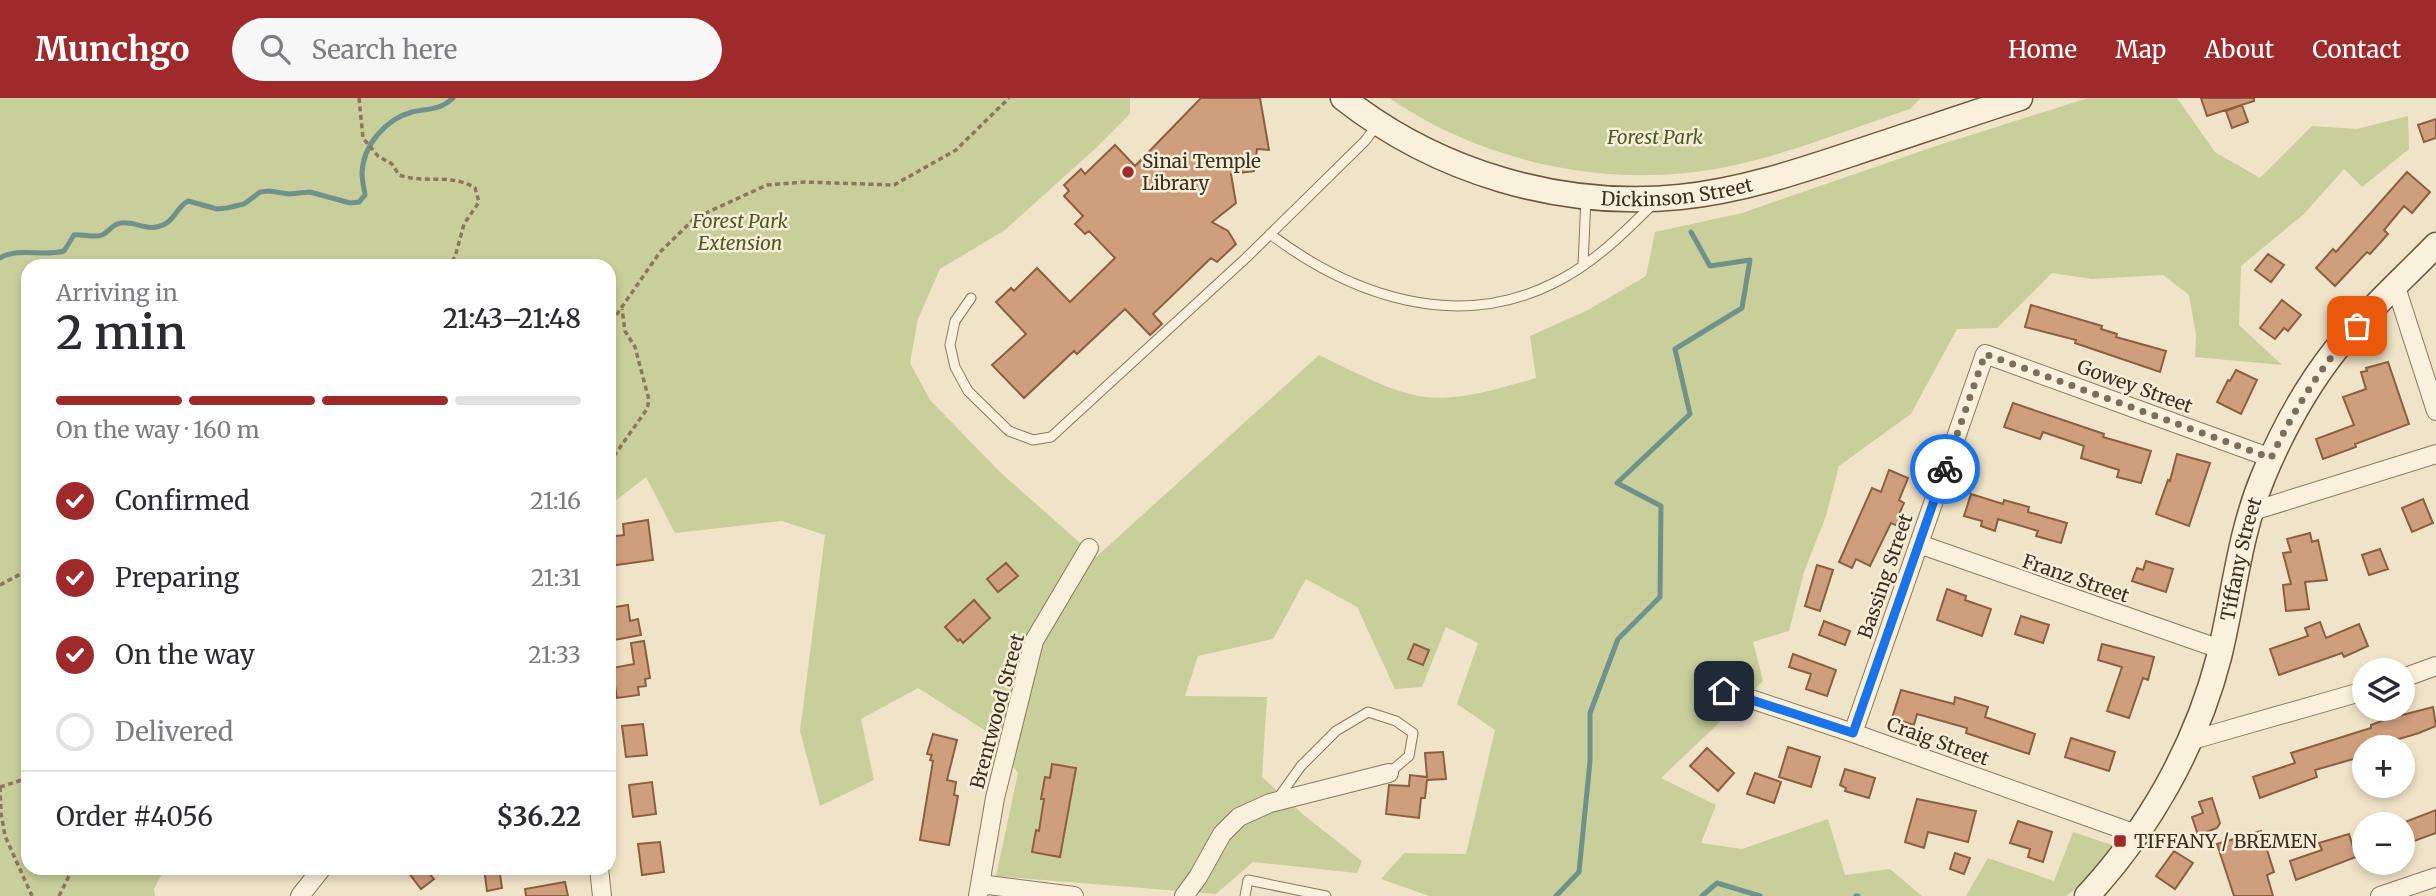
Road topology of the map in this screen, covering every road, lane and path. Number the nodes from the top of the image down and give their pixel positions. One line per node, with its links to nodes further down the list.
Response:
1 (359, 98): 12 (path)
2 (1009, 98): 16 (path)
3 (1343, 98): 7 (main road, Dickinson Street)
4 (1976, 98): 6 (main road)
5 (2020, 98): 6 (main road, Dickinson Street)
6 (1956, 119): 9 (main road, Dickinson Street)
7 (1378, 124): 8 (main road, Dickinson Street); 10 (lane)
8 (1586, 196): 9 (main road, Dickinson Street); 13 (lane)
9 (1657, 199): 13 (lane)
10 (1270, 234): 13 (lane); 15 (lane)
11 (2436, 245): 14 (main road, Tiffany Street)
12 (453, 259)
13 (1583, 266)
14 (2396, 287): 19 (street); 22 (main road, Tiffany Street)
15 (971, 298)
16 (622, 307): 17 (path); 20 (path)
17 (616, 318)
18 (1985, 354): 22 (street, Gowey Street); 24 (street, Bassing Street)
19 (2436, 411)
20 (616, 453)
21 (2436, 454): 23 (street)
22 (2271, 458): 23 (main road, Tiffany Street)
23 (2250, 512): 28 (main road, Tiffany Street)
24 (1919, 544): 28 (street, Franz Street); 33 (street, Bassing Street)
25 (1089, 548): 46 (street, Brentwood Street)
26 (21, 574): 27 (path)
27 (0, 585)
28 (2220, 649): 34 (main road, Tiffany Street)
29 (2436, 666): 30 (street)
30 (2415, 674)
31 (1724, 691): 33 (street, Craig Street)
32 (2352, 694): 34 (street)
33 (1853, 733): 39 (street, Craig Street)
34 (2189, 741): 39 (main road, Tiffany Street)
35 (1389, 773): 38 (street); 38 (lane)
36 (21, 780): 37 (path)
37 (0, 787): 40 (path)
38 (1275, 802): 52 (street)
39 (2136, 834): 55 (main road, Tiffany Street)
40 (21, 872)
41 (23, 875): 47 (path)
42 (70, 875): 48 (path)
43 (316, 875): 49 (street)
44 (599, 875): 50 (street)
45 (2436, 877): 56 (street)
46 (979, 890): 51 (street)
47 (32, 896)
48 (59, 896)
49 (300, 896)
50 (602, 896)
51 (1074, 896)
52 (1184, 896)
53 (1245, 896): 54 (lane)
54 (1326, 896)
55 (2087, 896)
56 (2380, 896)

